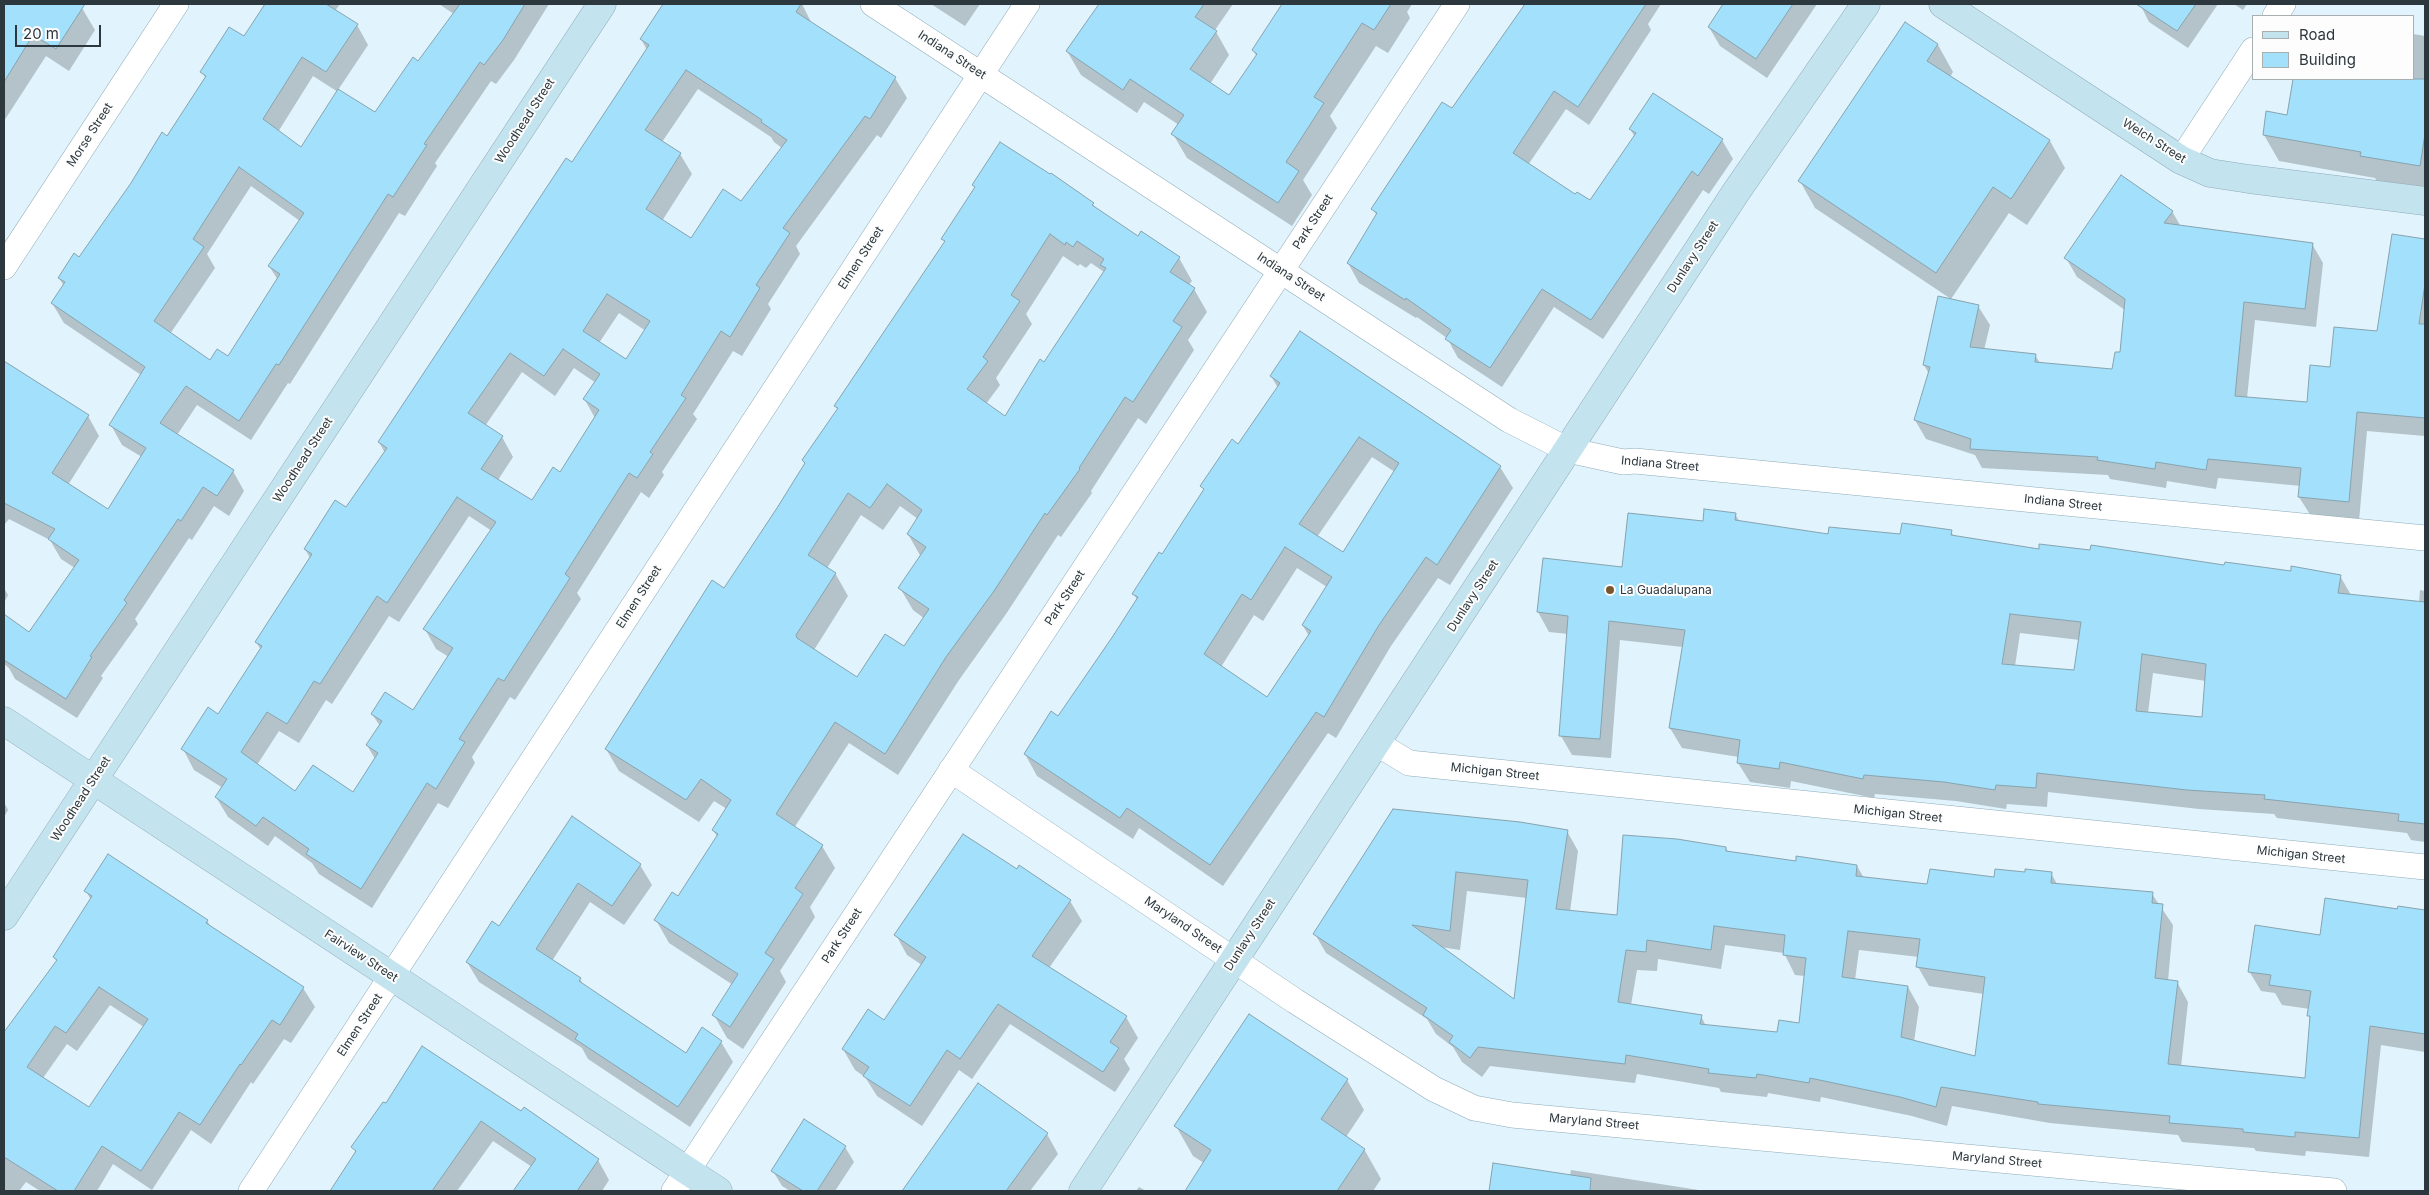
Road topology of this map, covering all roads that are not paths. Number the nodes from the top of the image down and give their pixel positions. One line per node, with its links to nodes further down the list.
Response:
1 (176, 4): 14 (street, Morse Street)
2 (602, 4): 21 (street, Woodhead Street)
3 (873, 4): 11 (street, Indiana Street)
4 (1027, 4): 11 (street, Elmen Street)
5 (1457, 4): 15 (street, Park Street)
6 (1866, 4): 16 (street, Dunlavy Street)
7 (1943, 4): 12 (street, Welch Street)
8 (2283, 4): 9 (street)
9 (2276, 15)
10 (2252, 52): 12 (street)
11 (981, 75): 15 (street, Indiana Street); 25 (street, Elmen Street)
12 (2181, 160): 13 (street, Welch Street)
13 (2425, 201)
14 (4, 267)
15 (1281, 271): 16 (street, Indiana Street); 20 (street, Park Street)
16 (1568, 450): 17 (street, Indiana Street); 19 (street, Dunlavy Street)
17 (2425, 538)
18 (4, 720): 21 (street, Fairview Street)
19 (1376, 743): 22 (street, Michigan Street); 24 (street, Dunlavy Street)
20 (951, 770): 24 (street, Maryland Street); 26 (street, Park Street)
21 (93, 780): 23 (street, Woodhead Street); 25 (street, Fairview Street)
22 (2425, 868)
23 (4, 916)
24 (1234, 960): 29 (street, Dunlavy Street); 30 (street, Maryland Street)
25 (392, 976): 26 (street, Fairview Street); 27 (street, Elmen Street)
26 (681, 1181): 28 (street, Fairview Street)
27 (251, 1191)
28 (718, 1191)
29 (1083, 1191)
30 (2334, 1191)

